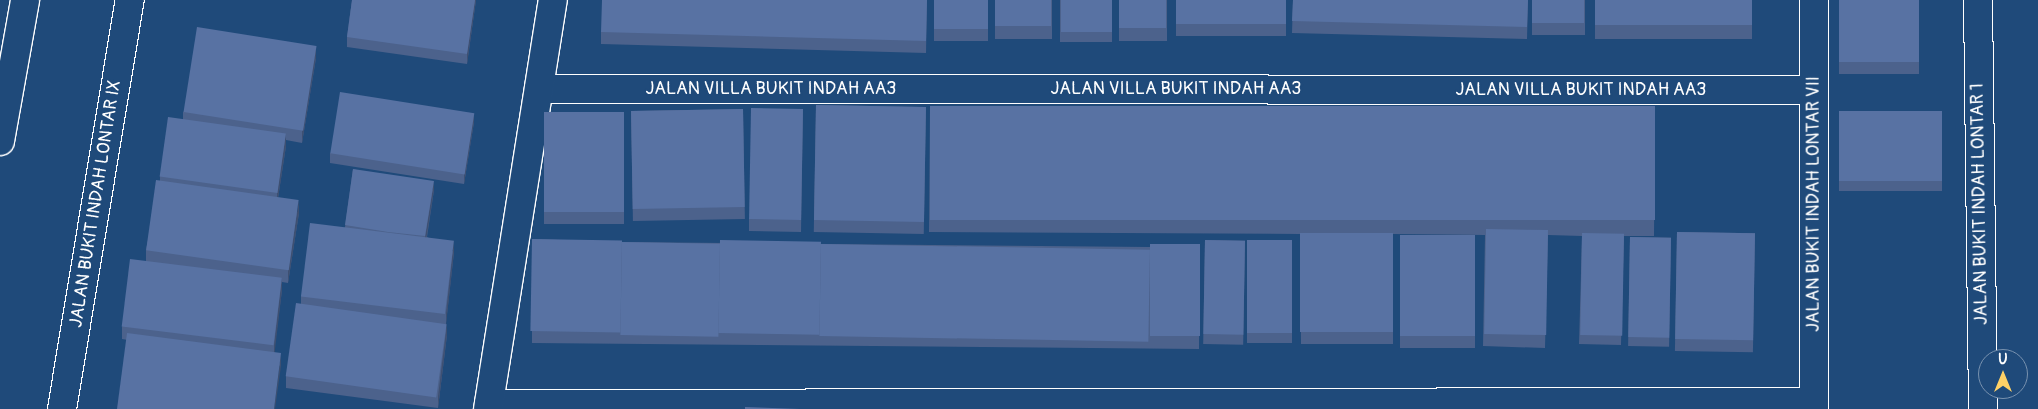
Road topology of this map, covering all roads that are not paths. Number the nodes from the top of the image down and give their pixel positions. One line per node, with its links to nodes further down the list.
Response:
1 (25, 0): 8 (street)
2 (130, 0): 11 (street, JALAN BUKIT INDAH LONTAR IX)
3 (553, 0): 6 (street)
4 (1814, 0): 7 (street, JALAN BUKIT INDAH LONTAR VII)
5 (1978, 0): 12 (street, JALAN BUKIT INDAH LONTAR 1)
6 (539, 89): 7 (street, JALAN VILLA BUKIT INDAH AA3); 10 (street)
7 (1813, 90): 9 (street, JALAN BUKIT INDAH LONTAR VII)
8 (0, 141)
9 (1814, 406): 10 (street)
10 (488, 407)
11 (62, 409)
12 (1983, 409)

